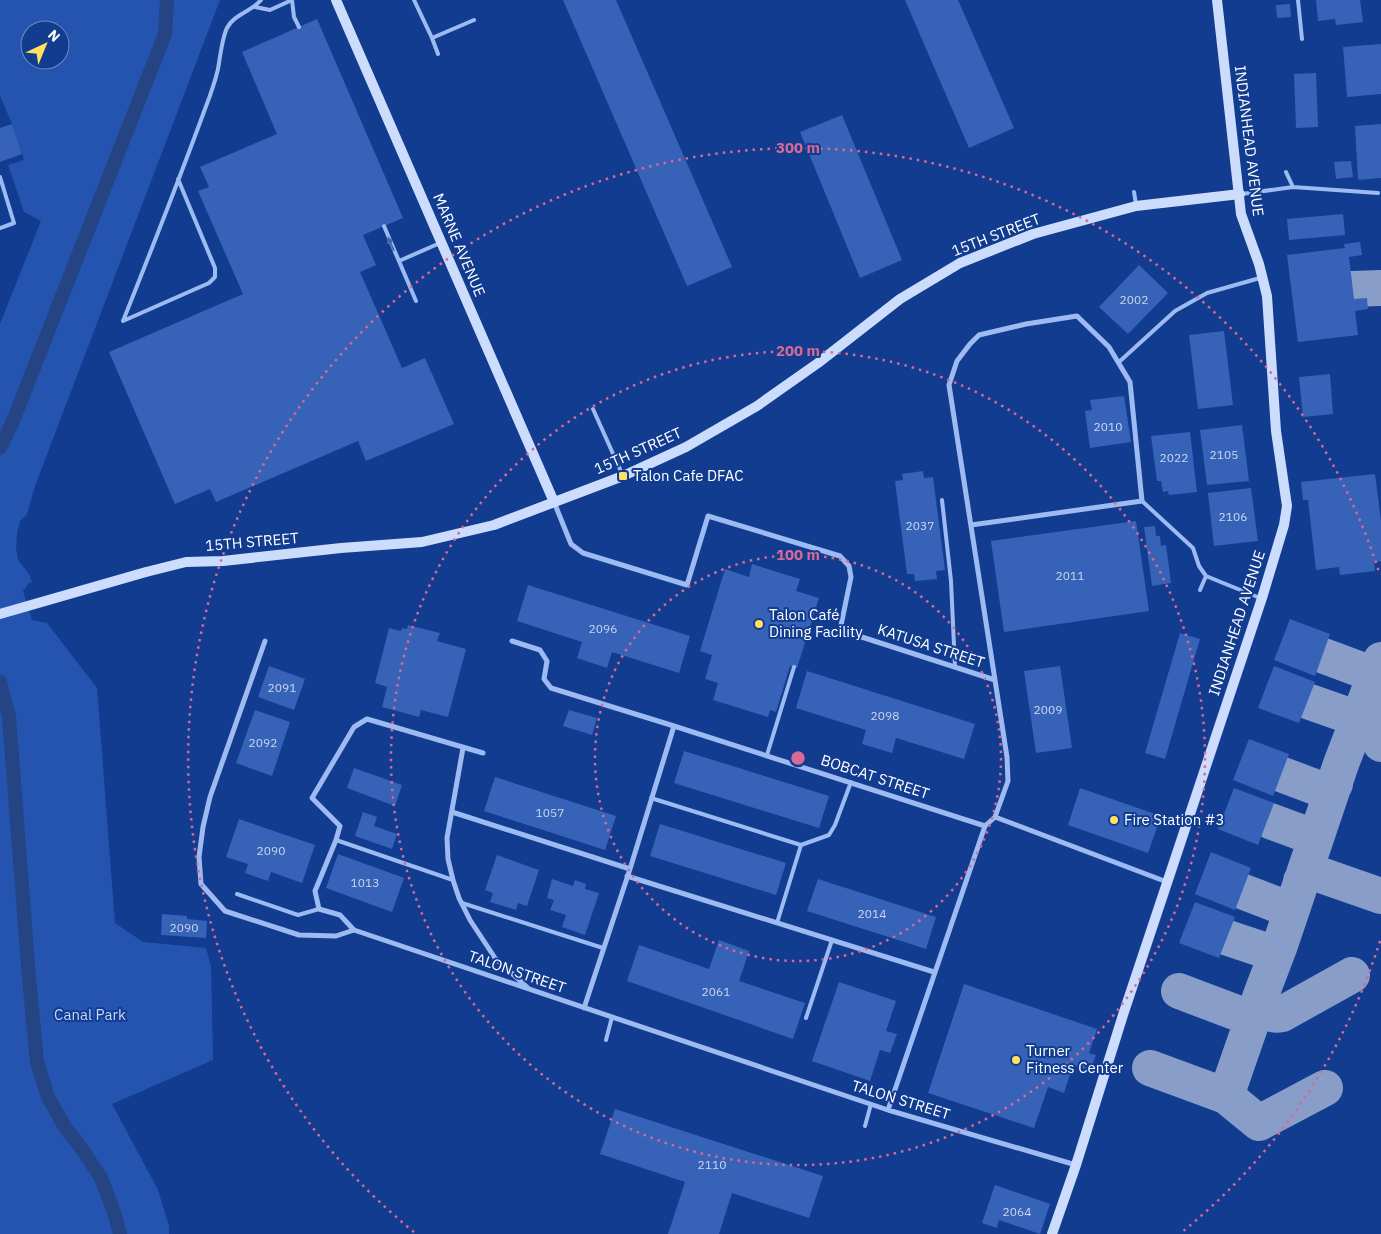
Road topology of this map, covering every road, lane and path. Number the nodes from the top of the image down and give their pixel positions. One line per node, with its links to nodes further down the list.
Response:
1 (261, 0): 7 (lane)
2 (292, 0): 7 (lane); 9 (lane)
3 (336, 0): 23 (street, MARNE AVENUE)
4 (414, 0): 10 (lane)
5 (1218, 0): 19 (street, INDIANHEAD AVENUE)
6 (1298, 0): 11 (lane)
7 (255, 7): 15 (lane)
8 (474, 20): 10 (lane)
9 (299, 27)
10 (432, 38): 12 (lane)
11 (1302, 39)
12 (438, 54)
13 (1286, 172): 16 (lane)
14 (0, 177): 22 (lane)
15 (178, 179): 15 (lane)
16 (1293, 187): 18 (lane); 19 (lane)
17 (1134, 192): 20 (lane)
18 (1378, 193)
19 (1240, 194): 20 (street, 15TH STREET); 25 (street, INDIANHEAD AVENUE)
20 (1136, 206): 29 (street, 15TH STREET)
21 (384, 226): 24 (lane, one-way to 21)
22 (0, 228)
23 (441, 242): 24 (lane); 32 (street, MARNE AVENUE)
24 (399, 261): 26 (lane)
25 (1262, 277): 27 (lane); 36 (street, INDIANHEAD AVENUE)
26 (416, 301)
27 (1119, 362): 31 (street); 33 (street)
28 (593, 410): 29 (lane)
29 (623, 476): 32 (street, 15TH STREET)
30 (942, 500): 40 (lane)
31 (1142, 501): 33 (street); 34 (lane)
32 (554, 502): 37 (street, 15TH STREET); 40 (street, KATUSA STREET)
33 (971, 525): 42 (street)
34 (1206, 576): 35 (lane); 36 (lane)
35 (1200, 590)
36 (1262, 598): 57 (street, INDIANHEAD AVENUE)
37 (0, 614)
38 (512, 641): 43 (street, BOBCAT STREET)
39 (265, 642): 62 (street)
40 (955, 667): 42 (street, KATUSA STREET)
41 (794, 668): 46 (lane)
42 (994, 680): 50 (street)
43 (674, 726): 46 (street, BOBCAT STREET); 48 (street)
44 (463, 748): 45 (street); 49 (street); 52 (street)
45 (483, 753)
46 (767, 755): 47 (street, BOBCAT STREET)
47 (851, 782): 51 (street, BOBCAT STREET); 53 (lane)
48 (651, 798): 53 (lane); 54 (street)
49 (452, 812): 54 (street); 56 (street)
50 (995, 817): 51 (street); 57 (street)
51 (985, 826): 65 (street)
52 (336, 840): 56 (lane); 60 (street)
53 (801, 845): 61 (lane)
54 (630, 869): 55 (street)
55 (627, 876): 61 (street); 64 (street)
56 (453, 880): 59 (street)
57 (1167, 882): 74 (street, INDIANHEAD AVENUE)
58 (237, 894): 60 (lane)
59 (462, 903): 64 (lane); 66 (street)
60 (319, 909): 62 (street)
61 (777, 923): 63 (street)
62 (354, 930): 66 (street, TALON STREET)
63 (832, 940): 65 (street); 69 (lane)
64 (604, 948): 67 (street)
65 (934, 972): 72 (street)
66 (530, 990): 67 (street, TALON STREET)
67 (584, 1008): 68 (street, TALON STREET)
68 (612, 1017): 70 (lane); 71 (street, TALON STREET)
69 (806, 1018)
70 (606, 1040)
71 (871, 1104): 72 (street, TALON STREET); 73 (lane)
72 (888, 1110): 74 (street, TALON STREET)
73 (865, 1126)
74 (1076, 1165): 75 (street, INDIANHEAD AVENUE)
75 (1052, 1234)

